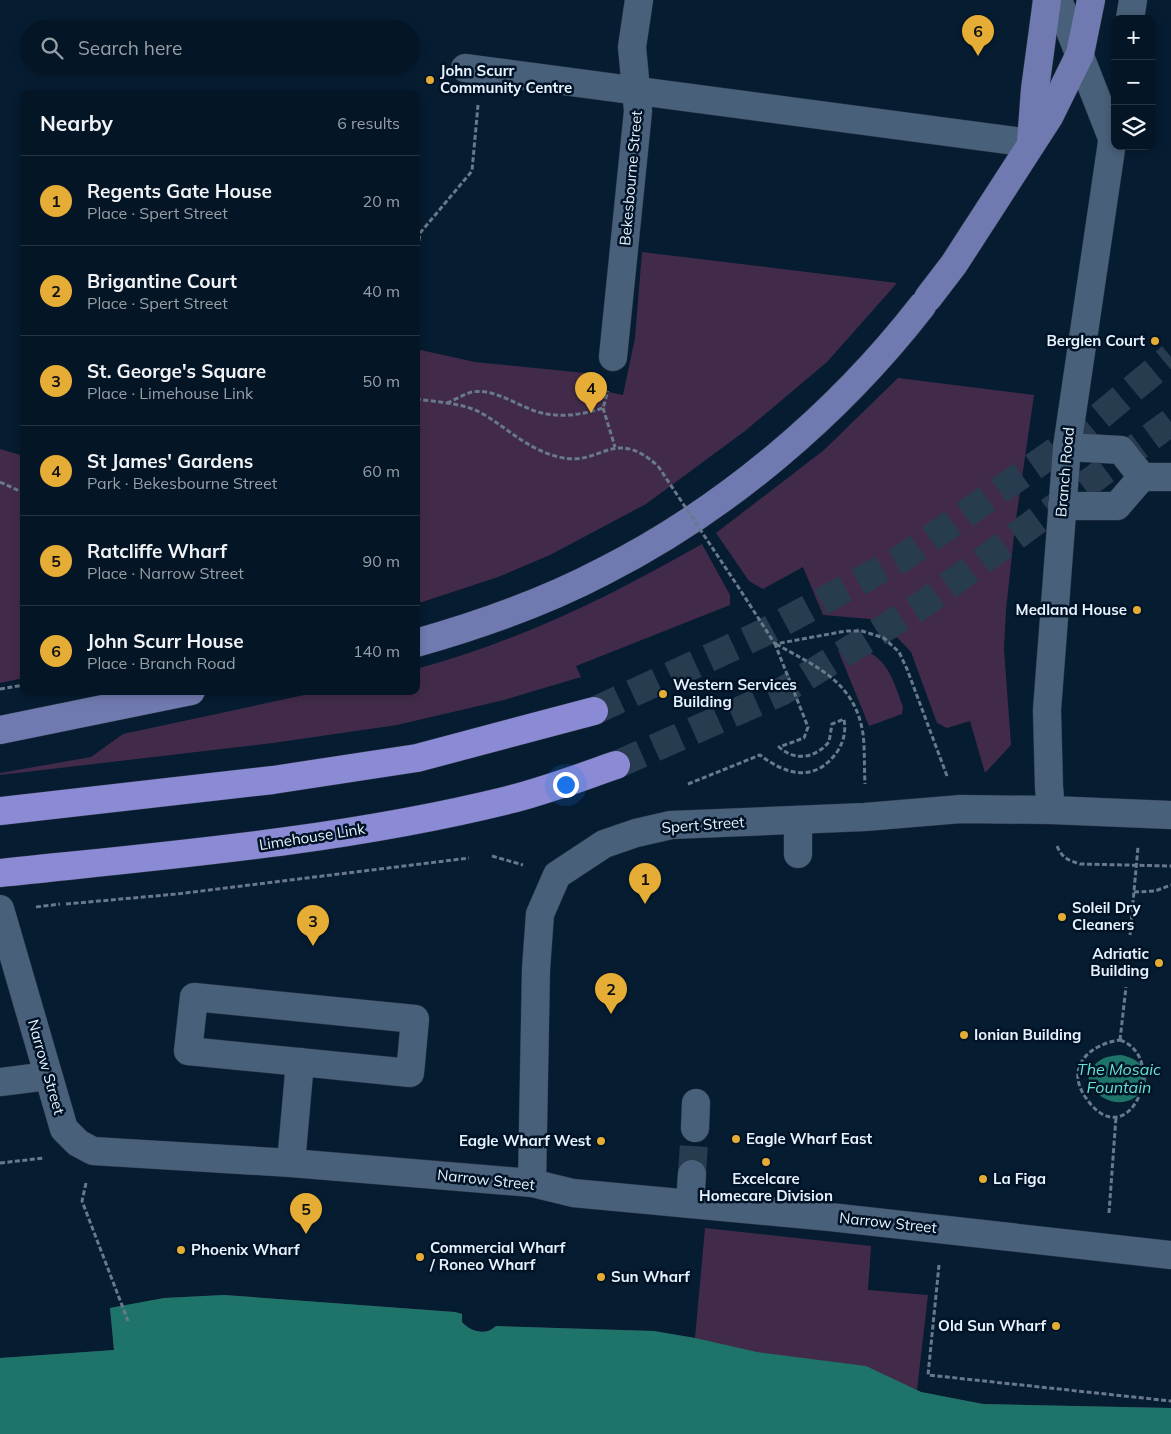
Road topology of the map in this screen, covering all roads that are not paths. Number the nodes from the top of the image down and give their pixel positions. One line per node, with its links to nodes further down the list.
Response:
1 (639, 0): 9 (street, Bekesbourne Street)
2 (1047, 0): 11 (main road)
3 (1058, 0): 7 (street, Branch Road)
4 (1091, 0): 7 (main road)
5 (1133, 0): 6 (street)
6 (1131, 15)
7 (1080, 54): 10 (street, Branch Road); 11 (main road)
8 (473, 69): 9 (street)
9 (637, 91): 11 (street); 13 (street, Bekesbourne Street)
10 (1111, 123)
11 (1031, 143): 18 (main road)
12 (1111, 150): 14 (street, Branch Road)
13 (613, 357)
14 (1067, 446): 15 (street); 17 (street, Branch Road)
15 (1142, 477): 16 (street); 17 (street)
16 (1171, 477)
17 (1062, 506): 23 (street, Branch Road)
18 (420, 642)
19 (171, 695): 21 (main road)
20 (594, 711): 24 (highway)
21 (0, 730)
22 (616, 765): 28 (highway, Limehouse Link)
23 (1052, 810): 25 (street, Spert Street); 26 (street, Spert Street)
24 (0, 811)
25 (1171, 815)
26 (798, 820): 27 (street); 35 (street, Spert Street)
27 (798, 854)
28 (0, 872)
29 (3, 921): 31 (street, Narrow Street)
30 (300, 1062): 30 (street); 33 (street)
31 (48, 1076): 32 (street); 33 (street, Narrow Street)
32 (0, 1082)
33 (292, 1163): 35 (street, Narrow Street)
34 (692, 1174): 36 (street)
35 (532, 1183): 36 (street, Narrow Street)
36 (690, 1204): 37 (street, Narrow Street)
37 (1171, 1255)

